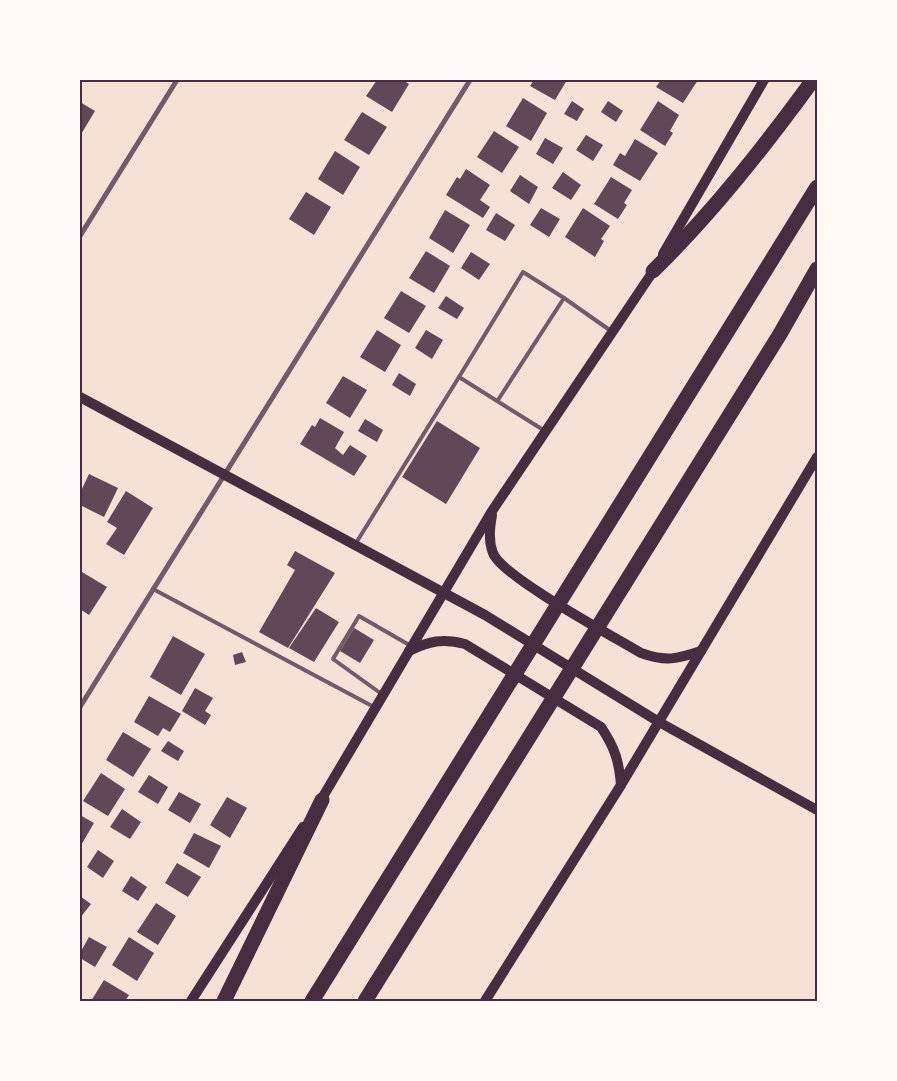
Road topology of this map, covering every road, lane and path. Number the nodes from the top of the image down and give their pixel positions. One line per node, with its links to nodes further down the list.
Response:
1 (178, 80): 6 (street)
2 (470, 80): 16 (street)
3 (764, 80): 8 (main road)
4 (814, 80): 8 (highway)
5 (817, 186): 32 (highway)
6 (80, 236)
7 (817, 269): 33 (highway)
8 (654, 271): 10 (main road)
9 (564, 298): 10 (lane); 11 (lane); 13 (lane)
10 (611, 331): 14 (main road)
11 (459, 377): 13 (lane); 18 (lane)
12 (80, 397): 16 (main road)
13 (498, 400): 14 (lane)
14 (545, 431): 17 (main road)
15 (817, 457): 22 (main road)
16 (225, 475): 18 (main road); 19 (street)
17 (492, 511): 20 (main road); 22 (main road)
18 (354, 545): 20 (main road)
19 (153, 589): 24 (street); 25 (lane)
20 (442, 592): 21 (main road); 26 (main road)
21 (410, 649): 23 (main road); 23 (lane); 27 (main road)
22 (701, 650): 26 (main road)
23 (383, 695): 25 (main road)
24 (80, 707)
25 (375, 707): 28 (main road)
26 (658, 722): 27 (main road); 29 (main road)
27 (621, 785): 34 (main road)
28 (322, 800): 30 (main road); 31 (highway)
29 (817, 810)
30 (191, 1001)
31 (224, 1001)
32 (312, 1001)
33 (365, 1001)
34 (485, 1001)

